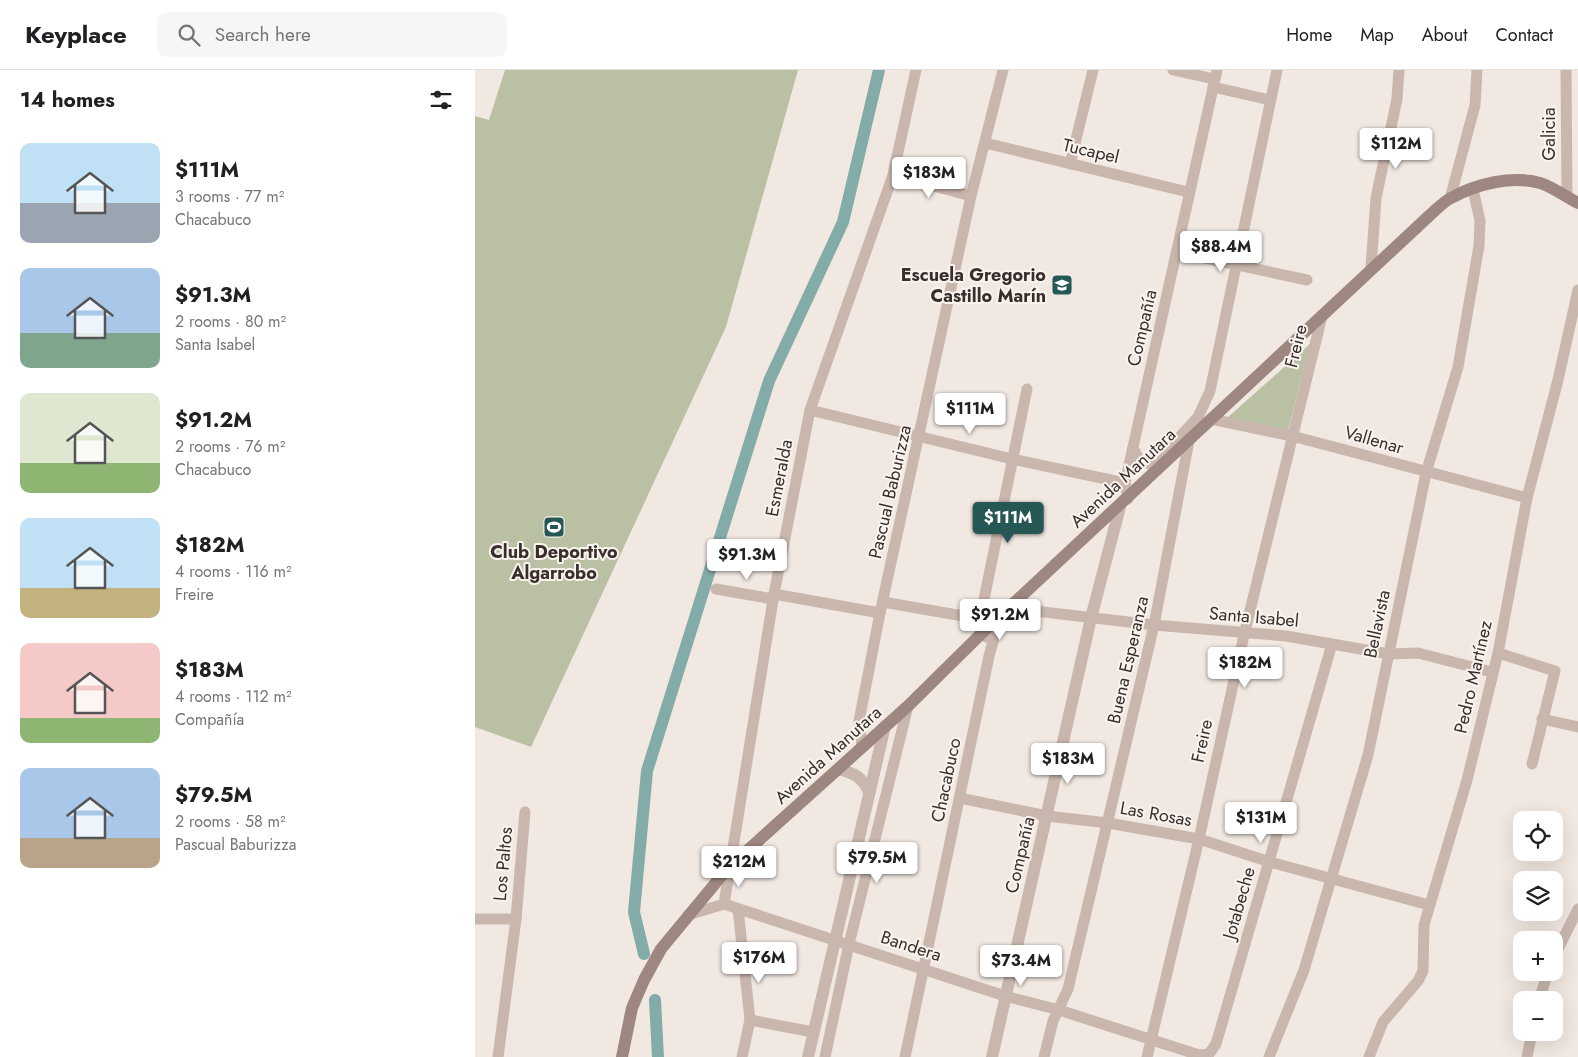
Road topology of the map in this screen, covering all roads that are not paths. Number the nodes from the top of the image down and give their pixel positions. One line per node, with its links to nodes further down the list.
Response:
1 (916, 70): 15 (street, Esmeralda)
2 (1003, 70): 11 (street, Pascual Baburizza)
3 (1093, 70): 14 (street)
4 (1173, 70): 9 (street)
5 (1277, 70): 10 (street)
6 (1399, 70): 23 (street)
7 (1477, 70): 19 (street)
8 (1566, 70): 13 (street, Galicia)
9 (1215, 79): 10 (street); 17 (street, Compañía)
10 (1270, 100): 22 (street)
11 (985, 143): 14 (street, Tucapel); 18 (street, Pascual Baburizza)
12 (1578, 161): 13 (street)
13 (1566, 162): 20 (street, Galicia)
14 (1070, 164): 17 (street, Tucapel)
15 (893, 175): 18 (street); 28 (street, Esmeralda)
16 (1473, 189): 19 (main road, Avenida Manutara); 20 (main road, Avenida Manutara); 36 (street, Bellavista)
17 (1188, 192): 21 (street, Compañía)
18 (971, 196): 31 (street, Pascual Baburizza)
19 (1450, 198): 23 (main road, Avenida Manutara)
20 (1572, 200)
21 (1177, 252): 22 (street); 33 (street, Compañía)
22 (1236, 266): 24 (street); 35 (street)
23 (1371, 268): 26 (main road, Avenida Manutara)
24 (1307, 280)
25 (1578, 290): 38 (street, Pedro Martínez)
26 (1322, 316): 29 (main road, Avenida Manutara); 30 (street, Freire)
27 (1027, 389): 34 (street, Chacabuco)
28 (810, 410): 31 (street); 43 (street, Esmeralda)
29 (1211, 419): 30 (street, Vallenar); 32 (main road, Avenida Manutara)
30 (1292, 436): 36 (street, Vallenar); 50 (street, Freire)
31 (920, 437): 34 (street); 44 (street, Pascual Baburizza)
32 (1189, 441): 35 (main road, Avenida Manutara); 49 (street, Buena Esperanza)
33 (1133, 448): 35 (street); 37 (street, Compañía)
34 (1012, 459): 37 (street); 48 (street, Chacabuco)
35 (1159, 467): 39 (main road, Avenida Manutara)
36 (1426, 473): 38 (street, Vallenar); 53 (street, Bellavista)
37 (1125, 483): 39 (street, Compañía)
38 (1527, 498): 52 (street, Pedro Martínez)
39 (1124, 503): 40 (main road, Avenida Manutara); 41 (street, Compañía)
40 (1095, 529): 41 (street); 45 (main road, Avenida Manutara)
41 (1110, 544): 47 (street, Compañía)
42 (716, 589): 43 (street)
43 (773, 597): 46 (street); 70 (street, Esmeralda)
44 (883, 602): 46 (street, Pascual Baburizza); 48 (street)
45 (1005, 613): 47 (street, Santa Isabel); 48 (main road, Avenida Manutara); 54 (street, Chacabuco)
46 (880, 614): 60 (street, Pascual Baburizza)
47 (1091, 618): 49 (street, Santa Isabel); 66 (street, Compañía)
48 (982, 625): 54 (street, Chacabuco); 56 (main road, Avenida Manutara)
49 (1154, 626): 50 (street, Santa Isabel); 67 (street, Buena Esperanza)
50 (1243, 634): 51 (street, Santa Isabel); 68 (street, Freire)
51 (1332, 644): 53 (street, Santa Isabel); 69 (street, Jotabeche)
52 (1498, 653): 55 (street, Pedro Martínez); 57 (street)
53 (1389, 654): 55 (street, Santa Isabel); 71 (street, Bellavista)
54 (989, 656): 64 (street, Chacabuco)
55 (1492, 672): 73 (street, Pedro Martínez)
56 (908, 706): 58 (main road, Avenida Manutara); 81 (street)
57 (1542, 719): 59 (street); 61 (street)
58 (885, 726): 60 (main road, Avenida Manutara); 63 (street)
59 (1578, 727)
60 (862, 747): 62 (main road, Avenida Manutara)
61 (1532, 764)
62 (838, 769): 63 (street); 70 (main road, Avenida Manutara)
63 (869, 792): 80 (street)
64 (960, 798): 66 (street, Las Rosas); 82 (street, Chacabuco)
65 (525, 812): 78 (street, Los Paltos)
66 (1047, 816): 67 (street, Las Rosas); 83 (street, Compañía)
67 (1108, 823): 68 (street, Las Rosas); 84 (street, Buena Esperanza)
68 (1199, 840): 69 (street, Las Rosas); 87 (street, Freire)
69 (1270, 862): 71 (street, Las Rosas); 89 (street, Jotabeche)
70 (728, 868): 72 (street, Esmeralda); 76 (main road, Avenida Manutara)
71 (1330, 877): 73 (street, Las Rosas); 99 (street, Bellavista)
72 (724, 904): 74 (street, Bandera); 76 (street)
73 (1429, 905): 100 (street, Pedro Martínez)
74 (738, 909): 80 (street, Bandera); 85 (street)
75 (1578, 909): 79 (street)
76 (688, 915): 91 (main road, Avenida Manutara)
77 (475, 919): 78 (street, Los Paltos)
78 (515, 919): 90 (street, Los Paltos)
79 (1563, 939)
80 (835, 940): 81 (street, Bandera); 86 (street)
81 (849, 944): 82 (street, Bandera); 94 (street)
82 (925, 969): 83 (street, Bandera); 95 (street, Chacabuco)
83 (1005, 996): 84 (street, Bandera); 96 (street, Compañía)
84 (1059, 1010): 87 (street, Bandera); 97 (street, Buena Esperanza)
85 (750, 1020): 86 (street); 92 (street)
86 (813, 1032): 93 (street)
87 (1150, 1040): 89 (street, Bandera); 98 (street, Freire)
88 (1530, 1041): 101 (street)
89 (1209, 1054)
90 (498, 1057)
91 (622, 1057)
92 (742, 1057)
93 (808, 1057)
94 (825, 1057)
95 (905, 1057)
96 (992, 1057)
97 (1044, 1057)
98 (1147, 1057)
99 (1269, 1057)
100 (1369, 1057)
101 (1527, 1057)

